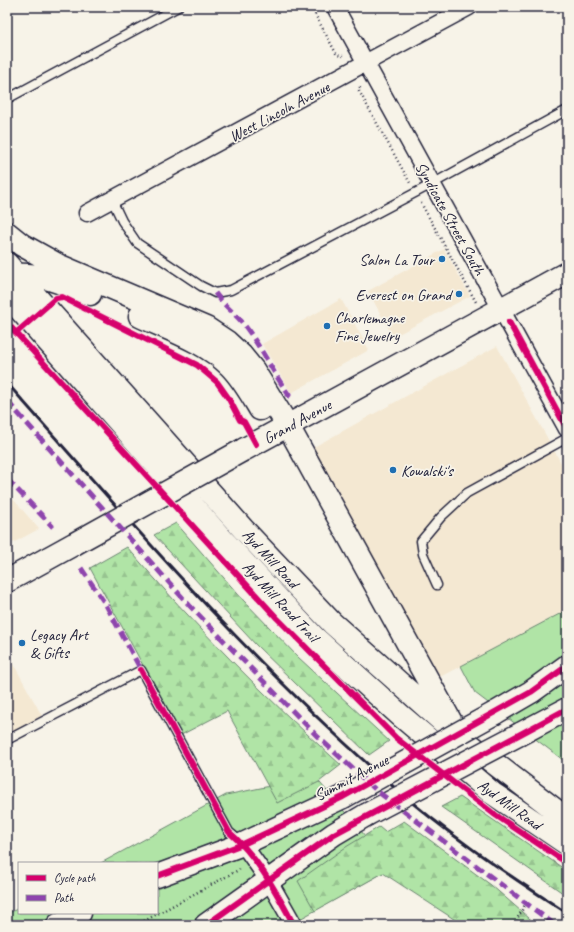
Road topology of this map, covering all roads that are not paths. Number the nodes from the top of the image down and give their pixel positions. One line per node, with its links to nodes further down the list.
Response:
1 (178, 7): 5 (lane)
2 (334, 7): 4 (street, Syndicate Street South)
3 (469, 7): 4 (street, West Lincoln Avenue)
4 (366, 64): 7 (street, Syndicate Street South); 8 (street, West Lincoln Avenue)
5 (7, 98)
6 (567, 110): 7 (lane)
7 (432, 184): 8 (lane); 14 (street, Syndicate Street South)
8 (112, 200): 9 (street, West Lincoln Avenue)
9 (87, 213)
10 (7, 233): 16 (main road)
11 (10, 272): 16 (main road); 22 (main road, Ayd Mill Road)
12 (567, 273): 14 (main road, Grand Avenue)
13 (7, 295): 26 (main road, Ayd Mill Road)
14 (502, 309): 15 (street, Syndicate Street South); 16 (main road, Grand Avenue)
15 (567, 429)
16 (282, 430): 18 (main road, Grand Avenue, bridge); 22 (main road)
17 (567, 438): 19 (lane)
18 (7, 581)
19 (437, 585)
20 (567, 666): 25 (main road, Summit Avenue, bridge)
21 (567, 709): 28 (main road, bridge)
22 (460, 737): 24 (main road, Ayd Mill Road)
23 (7, 740): 25 (lane)
24 (567, 819)
25 (243, 844): 27 (main road, Summit Avenue); 28 (street)
26 (567, 844)
27 (158, 876)
28 (269, 881): 31 (main road); 32 (street)
29 (78, 914): 30 (main road)
30 (58, 925)
31 (206, 925)
32 (294, 925)

